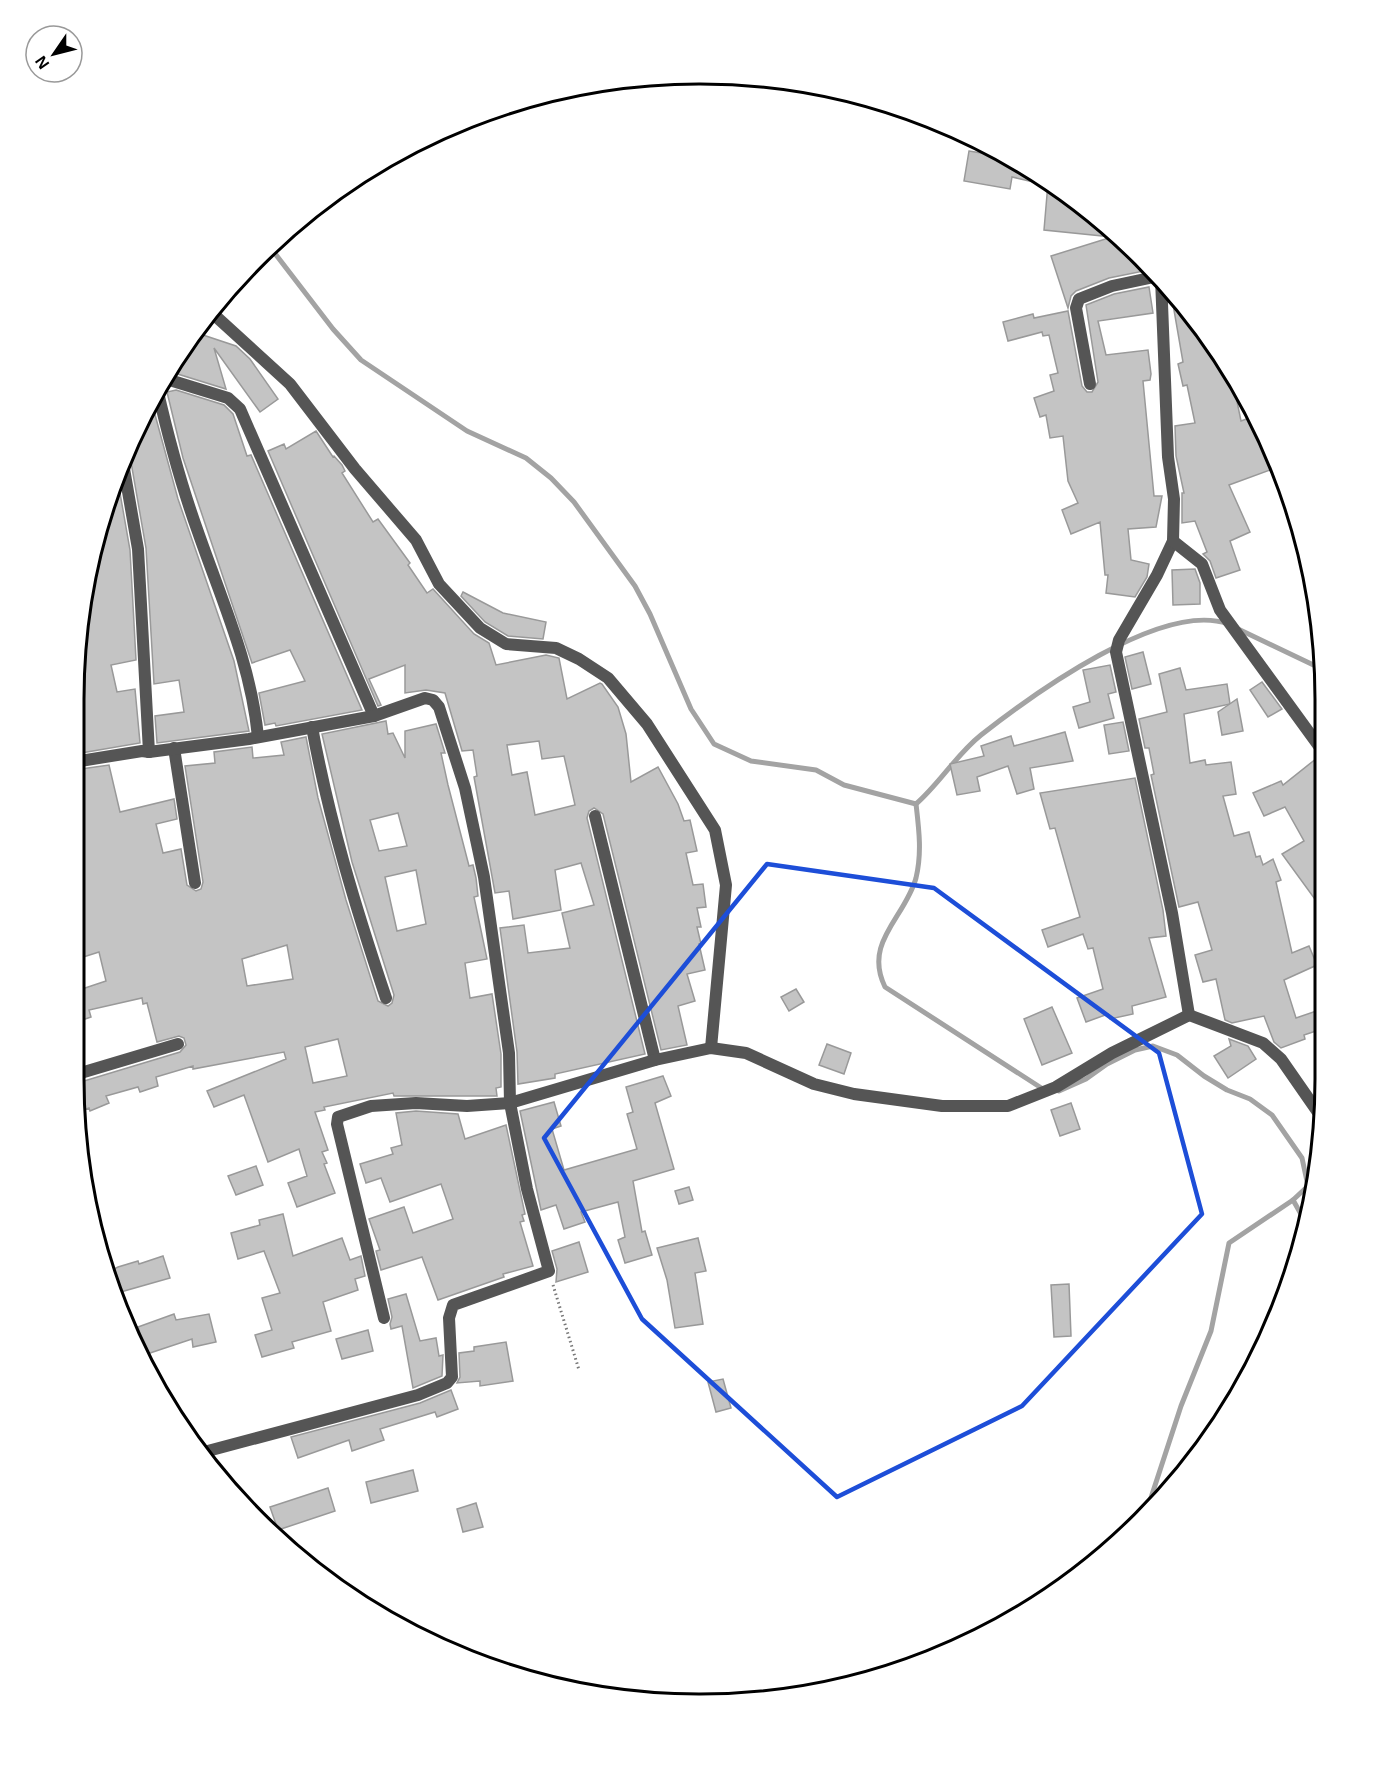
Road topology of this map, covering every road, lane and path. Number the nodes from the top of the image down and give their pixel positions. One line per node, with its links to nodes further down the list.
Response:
1 (1149, 279): 5 (street)
2 (1161, 293): 8 (street)
3 (217, 318): 21 (street)
4 (173, 381): 9 (street)
5 (1090, 384)
6 (160, 402): 11 (street)
7 (126, 478): 14 (street)
8 (1173, 542): 12 (street); 19 (street)
9 (375, 716): 10 (street); 24 (street)
10 (312, 727): 11 (street); 18 (street)
11 (258, 737): 13 (street)
12 (1315, 741)
13 (174, 748): 14 (street); 17 (street)
14 (148, 752): 15 (street)
15 (84, 761)
16 (595, 816): 22 (street)
17 (195, 883)
18 (386, 998)
19 (1188, 1015): 21 (street); 25 (street)
20 (178, 1044): 23 (street)
21 (711, 1048): 22 (street)
22 (655, 1060): 24 (street)
23 (84, 1072)
24 (510, 1103): 26 (street); 27 (street)
25 (1314, 1107)
26 (549, 1272): 28 (path); 29 (street)
27 (384, 1318)
28 (579, 1370)
29 (209, 1451)

